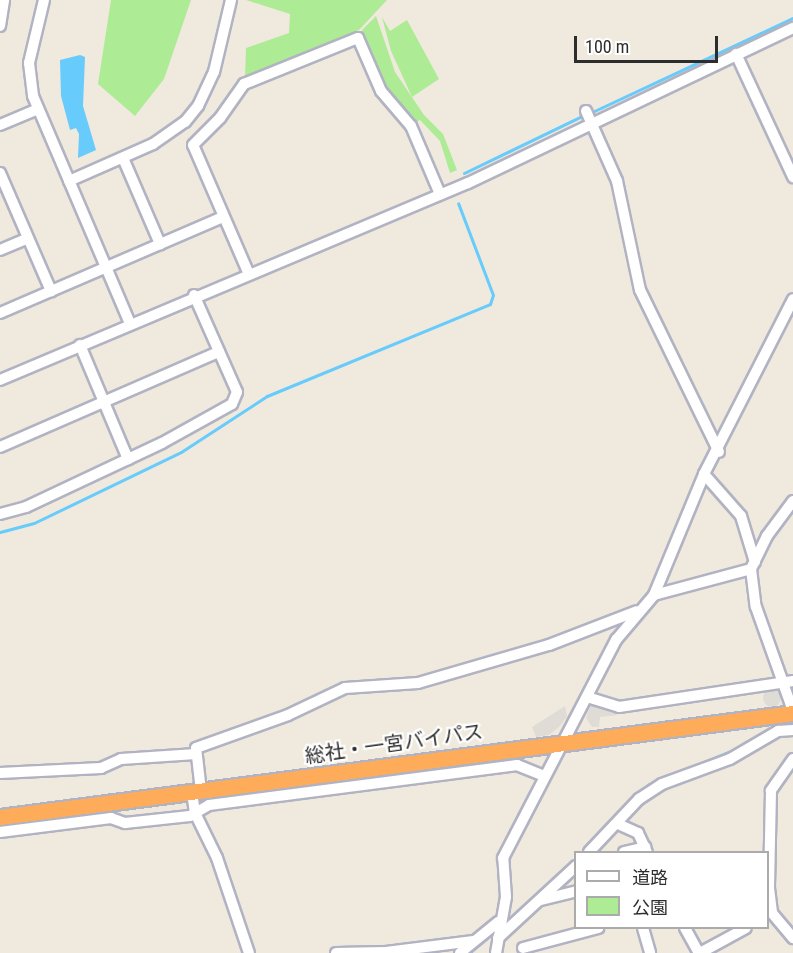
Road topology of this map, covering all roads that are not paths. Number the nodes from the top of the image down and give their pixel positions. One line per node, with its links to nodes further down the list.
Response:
1 (4, 0): 4 (street)
2 (44, 0): 7 (street)
3 (231, 0): 10 (street)
4 (0, 26)
5 (793, 28): 6 (street)
6 (736, 54): 8 (street); 12 (street)
7 (38, 109): 9 (street); 13 (street)
8 (588, 118): 15 (street); 32 (street)
9 (1, 120)
10 (123, 158): 13 (street); 18 (street)
11 (0, 173): 14 (street)
12 (793, 177)
13 (69, 181): 20 (street)
14 (3, 187): 17 (street)
15 (440, 194): 16 (street); 21 (street)
16 (223, 216): 18 (street); 21 (street)
17 (28, 238): 19 (street); 22 (street)
18 (160, 244): 20 (street)
19 (0, 250)
20 (105, 267): 22 (street); 26 (street)
21 (248, 272): 23 (street)
22 (51, 291): 25 (street)
23 (194, 296): 26 (street); 28 (street)
24 (793, 299): 32 (street)
25 (0, 313)
26 (130, 323): 27 (street)
27 (80, 345): 29 (street); 30 (street)
28 (219, 352): 30 (street); 33 (street)
29 (0, 380)
30 (103, 401): 31 (street); 33 (street)
31 (0, 447)
32 (718, 452): 34 (street)
33 (128, 459): 36 (street)
34 (704, 474): 37 (street); 38 (street)
35 (793, 501): 37 (street)
36 (0, 514)
37 (753, 565): 38 (street); 40 (street)
38 (654, 595): 39 (street)
39 (637, 611): 41 (street); 45 (street)
40 (787, 681): 41 (street); 42 (street)
41 (587, 697): 44 (street)
42 (793, 712): 44 (highway, 総社・一宮バイパス)
43 (793, 730): 52 (street)
44 (560, 743): 48 (street); 49 (highway, 総社・一宮バイパス)
45 (196, 754): 47 (street); 49 (street)
46 (793, 759): 59 (street)
47 (0, 773)
48 (544, 776): 50 (street); 60 (street)
49 (197, 791): 50 (street); 51 (highway, 総社・一宮バイパス)
50 (195, 813): 53 (street); 68 (street)
51 (0, 817)
52 (618, 824): 54 (street); 55 (street)
53 (0, 832)
54 (646, 850)
55 (590, 851)
56 (574, 868): 58 (street)
57 (574, 892): 58 (street)
58 (540, 900): 60 (street)
59 (770, 915): 65 (street)
60 (498, 929): 66 (street); 71 (street)
61 (591, 929): 67 (street)
62 (644, 929): 72 (street)
63 (686, 929): 73 (street)
64 (742, 929): 73 (street)
65 (793, 938)
66 (473, 942): 69 (street); 70 (street)
67 (524, 948)
68 (249, 953)
69 (336, 953)
70 (460, 953)
71 (496, 953)
72 (650, 953)
73 (699, 953)

